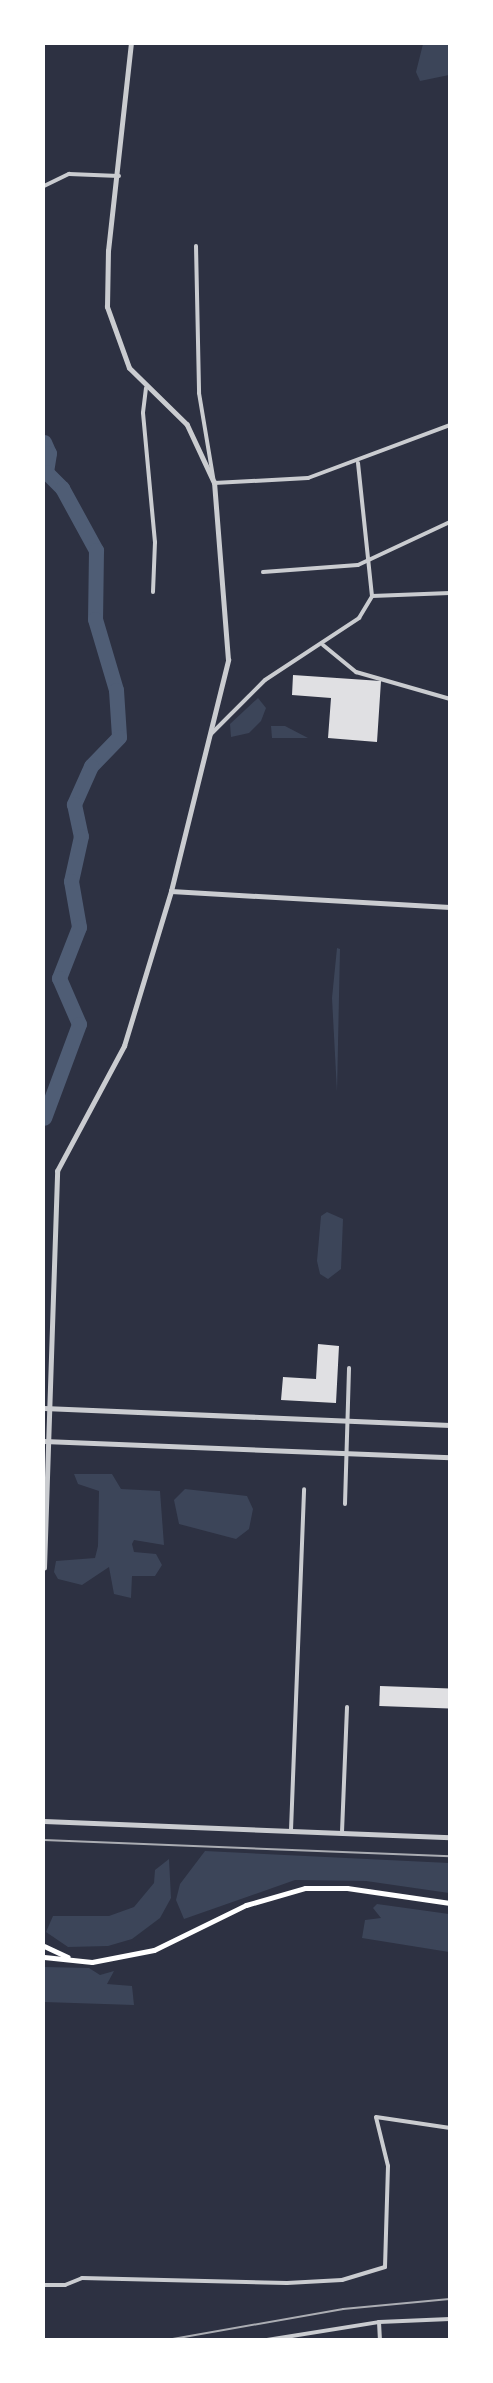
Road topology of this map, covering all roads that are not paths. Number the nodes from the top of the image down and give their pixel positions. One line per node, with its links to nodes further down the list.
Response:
1 (131, 44): 2 (street)
2 (119, 176): 3 (street); 5 (street)
3 (44, 186)
4 (196, 246): 8 (street)
5 (146, 388): 8 (street); 12 (street)
6 (450, 425): 7 (street)
7 (358, 463): 8 (street); 10 (street)
8 (214, 483): 17 (street)
9 (450, 522): 10 (street)
10 (369, 558): 11 (street); 14 (street)
11 (262, 572)
12 (153, 592)
13 (450, 593): 14 (street)
14 (372, 596): 15 (street)
15 (323, 645): 16 (street); 17 (street)
16 (450, 699)
17 (210, 735): 18 (street)
18 (171, 891): 19 (street); 21 (street)
19 (450, 907)
20 (349, 1368): 23 (street)
21 (51, 1407): 22 (street); 23 (street); 25 (street)
22 (44, 1408)
23 (347, 1419): 24 (street); 26 (street)
24 (450, 1425)
25 (46, 1442): 26 (street); 30 (street)
26 (346, 1454): 27 (street); 29 (street)
27 (450, 1457)
28 (304, 1489): 33 (street)
29 (345, 1504)
30 (44, 1568)
31 (347, 1707): 34 (street)
32 (44, 1821): 33 (street)
33 (291, 1830): 34 (street)
34 (342, 1832): 35 (street)
35 (450, 1837)
36 (450, 1903): 39 (main road)
37 (44, 1946): 39 (main road)
38 (44, 1957): 39 (main road)
39 (72, 1959)
40 (450, 2128): 41 (street)
41 (44, 2285)
42 (450, 2319): 43 (street)
43 (378, 2322): 44 (street); 45 (street)
44 (267, 2340)
45 (380, 2340)

